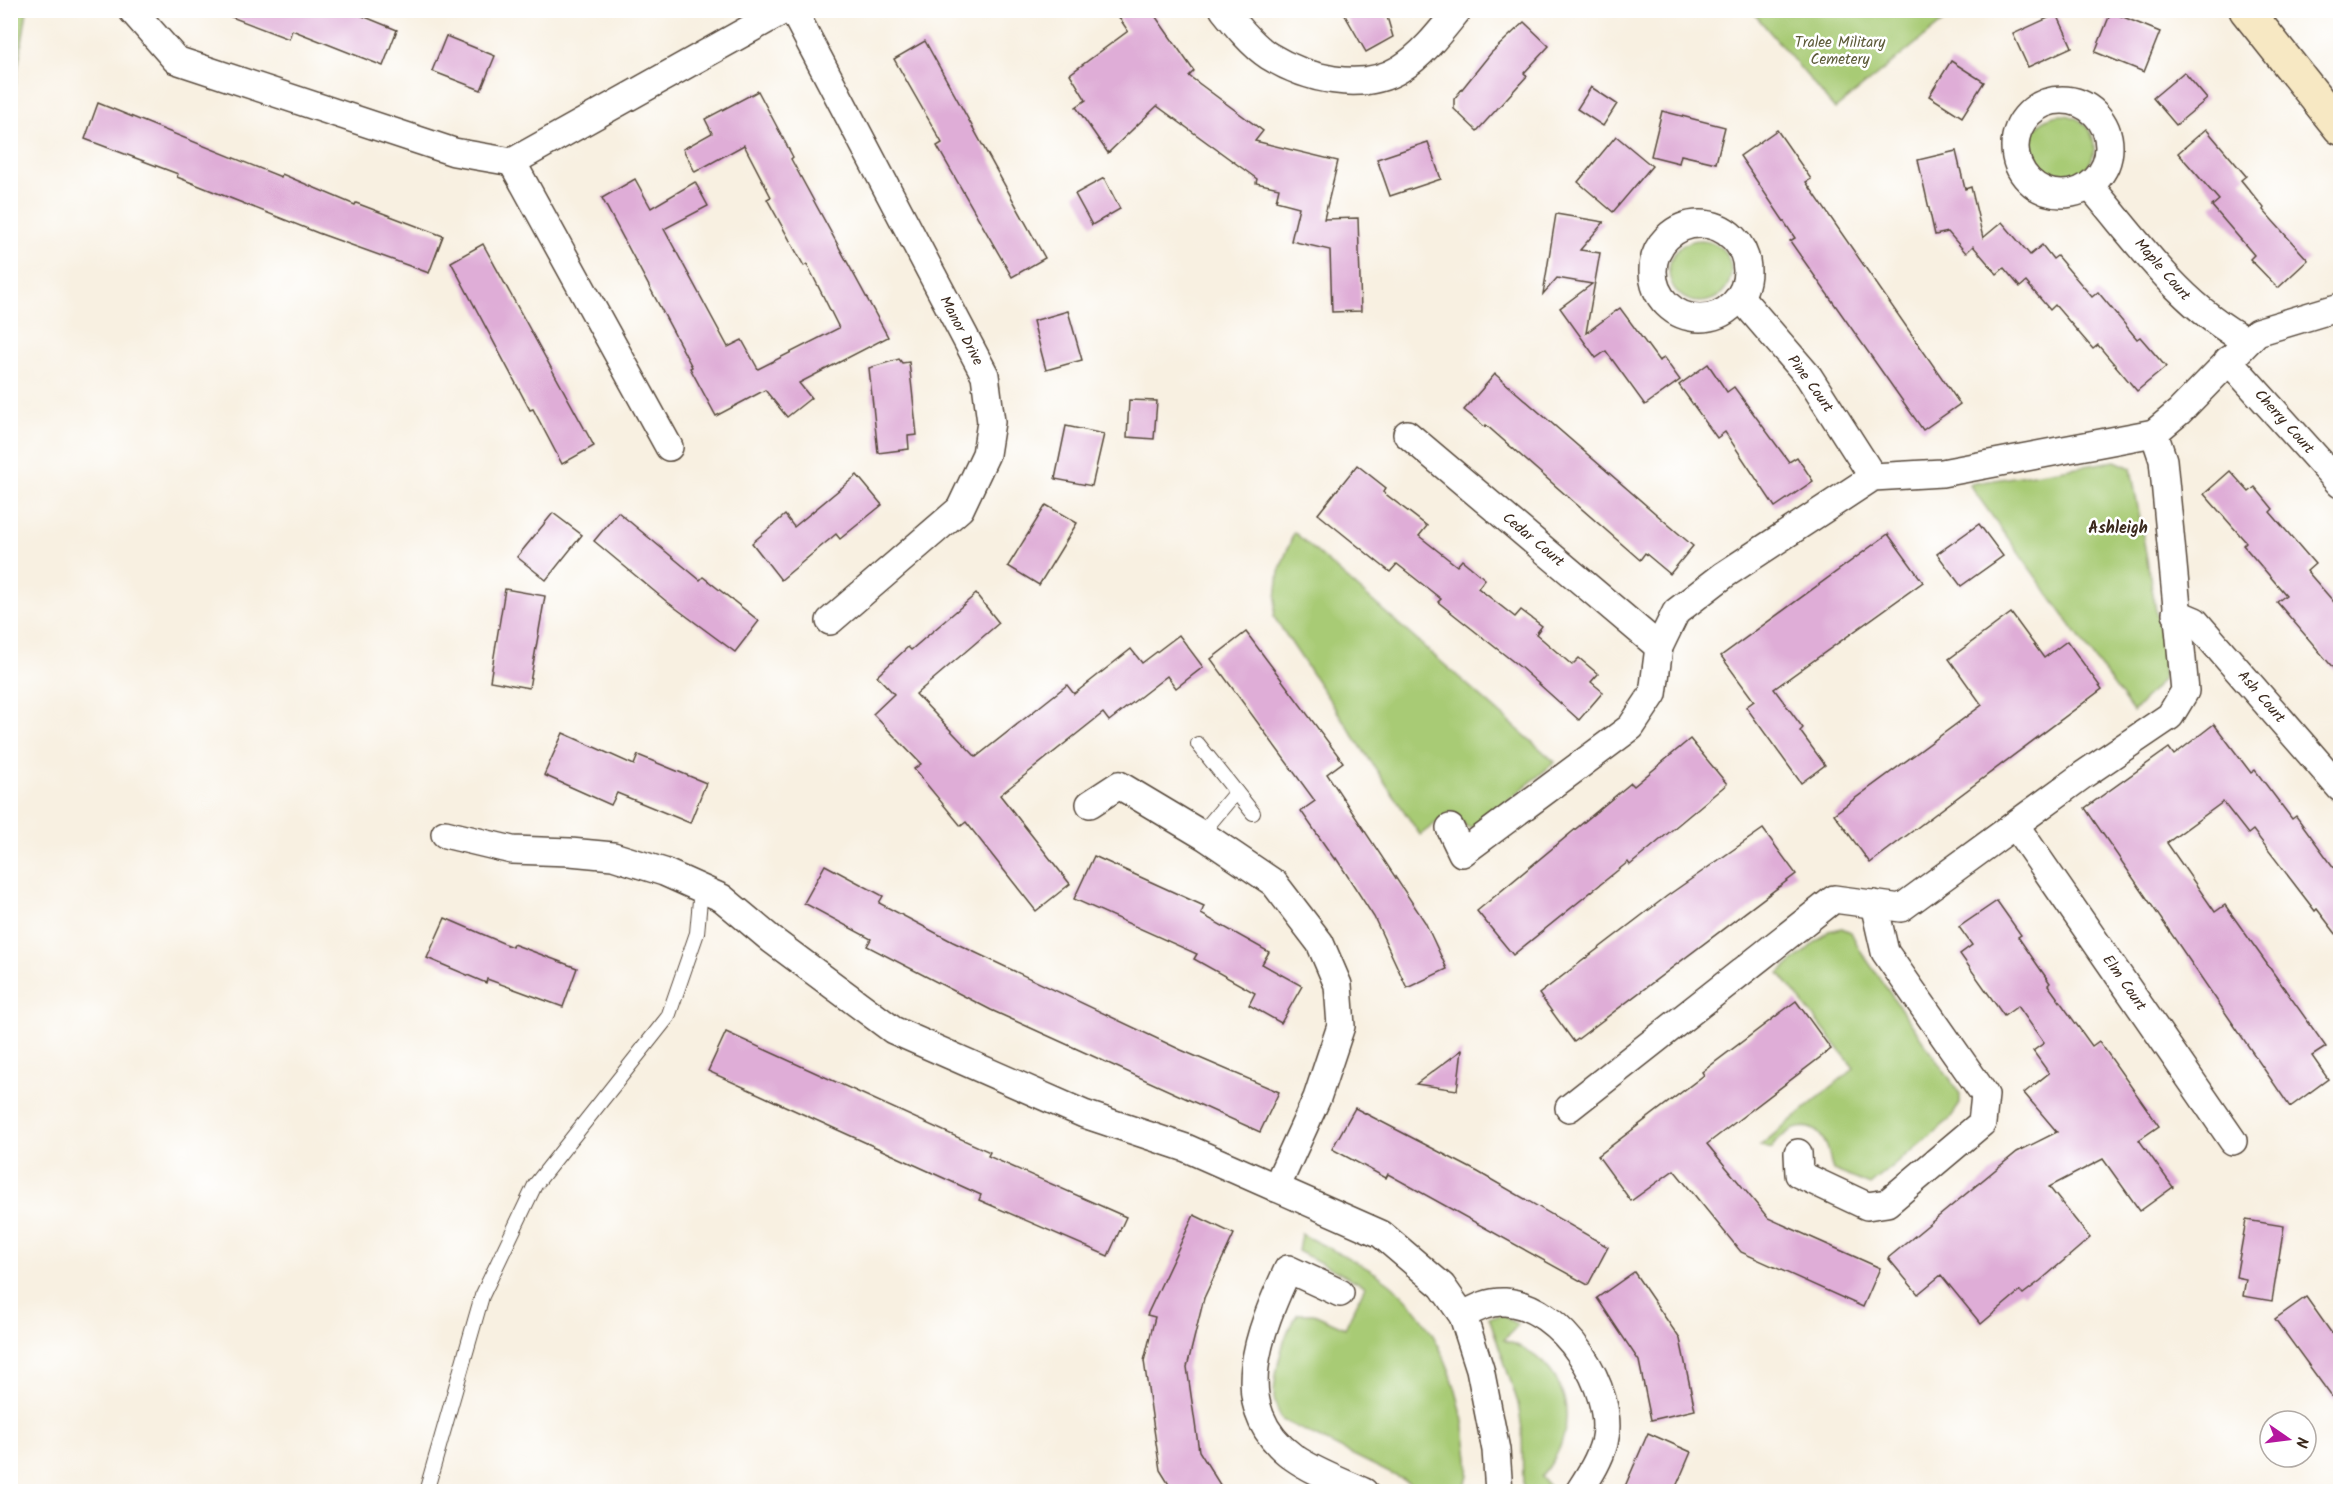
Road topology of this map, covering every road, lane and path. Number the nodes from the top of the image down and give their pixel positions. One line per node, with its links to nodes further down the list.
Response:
1 (132, 10): 7 (street)
2 (1224, 10): 3 (street)
3 (1458, 10)
4 (2247, 10): 6 (main road)
5 (780, 12): 7 (street); 18 (street, Manor Drive)
6 (2340, 128)
7 (512, 162): 14 (street)
8 (2090, 186): 11 (street, Maple Court)
9 (1740, 297): 15 (street, Pine Court)
10 (2340, 307): 11 (street)
11 (2237, 351): 12 (street); 16 (street, Cherry Court)
12 (2154, 433): 15 (street); 17 (street)
13 (1407, 434): 19 (street, Cedar Court)
14 (669, 447)
15 (1873, 477): 19 (street)
16 (2340, 484)
17 (2176, 613): 21 (street, Ash Court); 25 (street)
18 (830, 621)
19 (1659, 646): 26 (street)
20 (1198, 744): 22 (lane)
21 (2340, 788)
22 (1236, 792): 24 (lane); 28 (lane)
23 (1090, 804): 28 (street)
24 (1253, 813)
25 (2015, 825): 30 (street); 32 (street, Elm Court)
26 (1450, 828)
27 (445, 834): 29 (street)
28 (1201, 834): 34 (street)
29 (701, 889): 34 (street); 37 (lane)
30 (1874, 904): 31 (street); 33 (street)
31 (1569, 1108)
32 (2234, 1142)
33 (1798, 1153)
34 (1276, 1188): 36 (street)
35 (1340, 1293): 38 (street)
36 (1463, 1316): 39 (street); 40 (street)
37 (426, 1491)
38 (1364, 1491)
39 (1499, 1491)
40 (1579, 1491)

